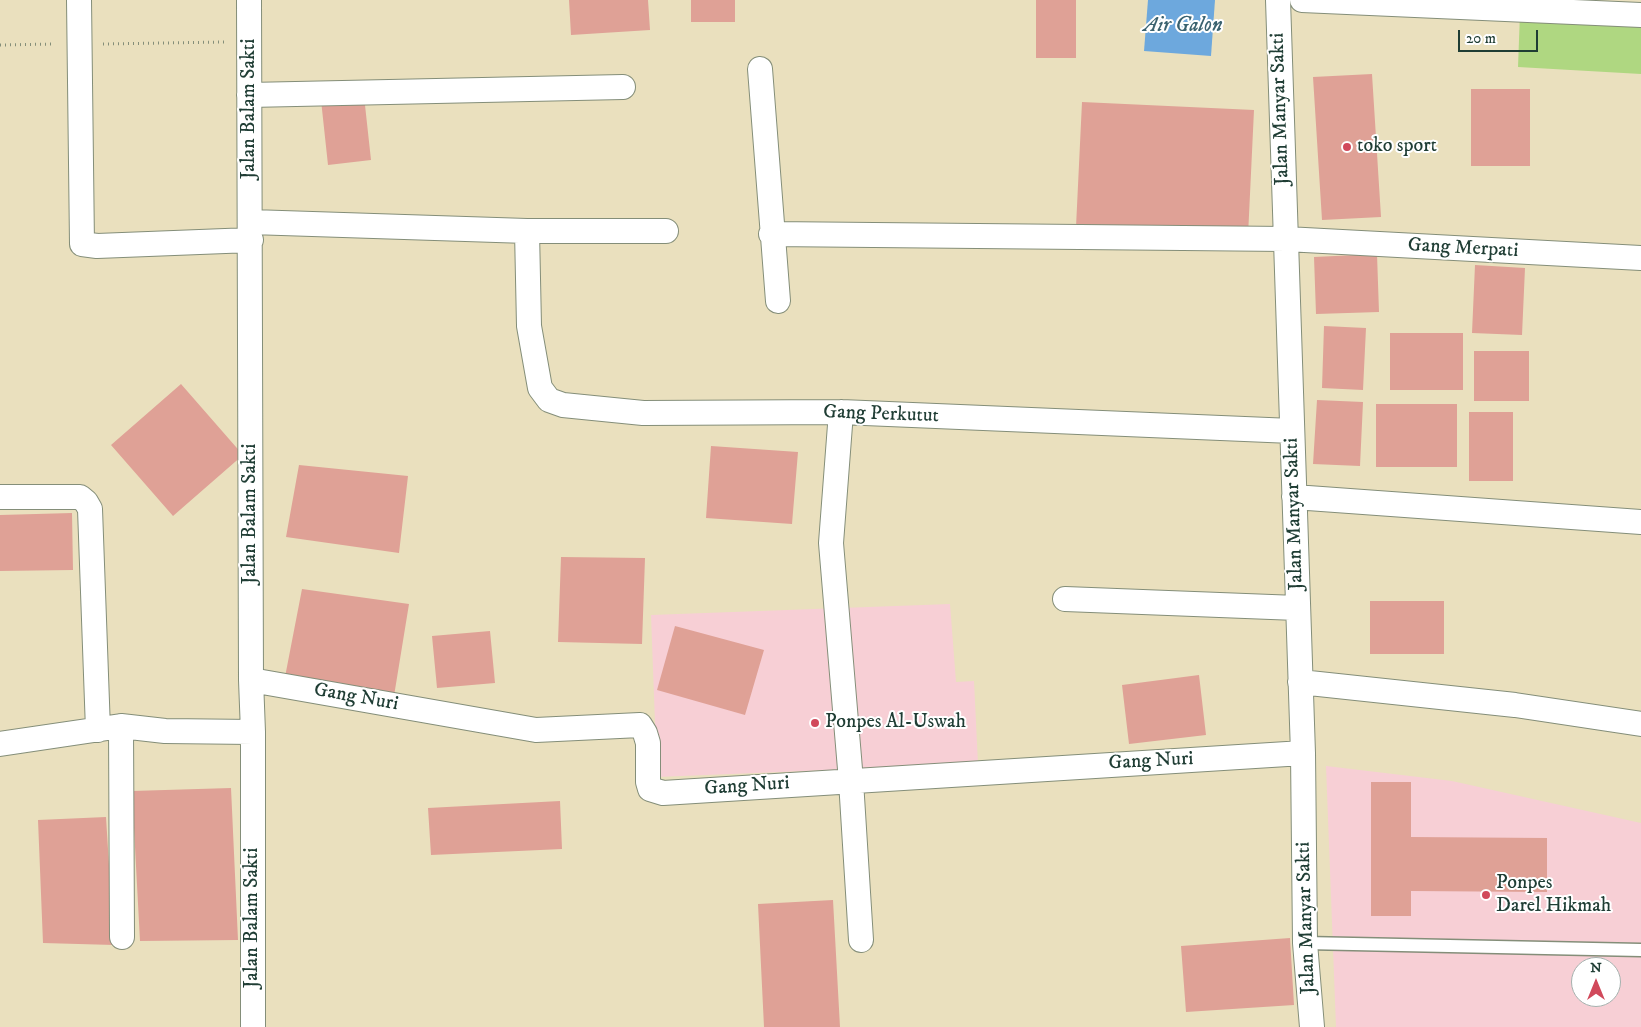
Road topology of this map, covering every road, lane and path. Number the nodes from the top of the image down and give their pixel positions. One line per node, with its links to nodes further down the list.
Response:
1 (79, 0): 7 (street)
2 (249, 0): 6 (street, Jalan Balam Sakti)
3 (1278, 0): 16 (street, Jalan Manyar Sakti)
4 (1302, 0): 5 (street)
5 (1641, 15)
6 (249, 42): 7 (path); 11 (street, Jalan Balam Sakti)
7 (80, 44): 8 (path); 12 (street)
8 (0, 45)
9 (760, 69): 15 (street)
10 (623, 87): 11 (street)
11 (249, 95): 12 (street, Jalan Balam Sakti)
12 (251, 231): 13 (street); 26 (street, Jalan Balam Sakti)
13 (527, 231): 14 (street); 19 (street, Gang Perkutut)
14 (666, 231)
15 (772, 234): 16 (street, Gang Merpati); 18 (street)
16 (1286, 239): 17 (street, Gang Merpati); 20 (street, Jalan Manyar Sakti)
17 (1641, 258)
18 (778, 301)
19 (842, 412): 20 (street, Gang Perkutut); 34 (street)
20 (1292, 430): 22 (street, Jalan Manyar Sakti)
21 (0, 497): 30 (street)
22 (1294, 497): 23 (street); 25 (street, Jalan Manyar Sakti)
23 (1641, 522)
24 (1065, 599): 25 (street)
25 (1297, 608): 27 (street, Jalan Manyar Sakti)
26 (251, 680): 31 (street, Jalan Balam Sakti); 34 (street, Gang Nuri)
27 (1300, 682): 28 (street); 33 (street, Jalan Manyar Sakti)
28 (1641, 724)
29 (121, 726): 30 (street); 31 (street); 35 (street)
30 (98, 730): 32 (street)
31 (253, 732): 39 (street, Jalan Balam Sakti)
32 (0, 744)
33 (1303, 753): 34 (street, Gang Nuri); 37 (street, Jalan Manyar Sakti)
34 (851, 781): 36 (street)
35 (122, 937)
36 (862, 940)
37 (1305, 943): 38 (lane); 40 (street, Jalan Manyar Sakti)
38 (1641, 950)
39 (253, 1027)
40 (1312, 1027)

